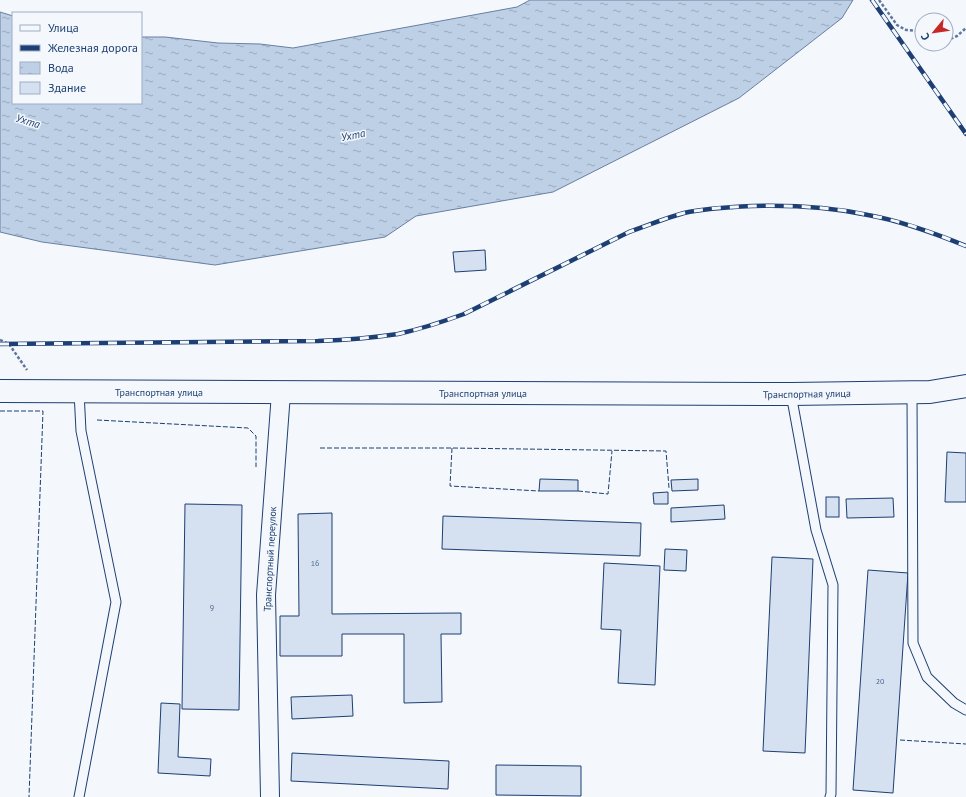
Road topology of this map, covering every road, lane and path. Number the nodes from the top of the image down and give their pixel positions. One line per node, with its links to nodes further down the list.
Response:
1 (879, 0): 3 (path)
2 (966, 28): 4 (path)
3 (914, 30)
4 (954, 38)
5 (0, 340): 8 (path)
6 (966, 386): 10 (street, Транспортная улица)
7 (0, 391): 8 (street, Транспортная улица)
8 (42, 392): 9 (street, Транспортная улица)
9 (79, 392): 11 (street, Транспортная улица); 14 (lane)
10 (912, 392): 12 (street, Транспортная улица); 13 (lane)
11 (281, 393): 12 (street, Транспортная улица); 15 (street, Транспортный переулок)
12 (791, 394): 16 (lane)
13 (966, 710)
14 (79, 797)
15 (270, 797)
16 (830, 797)

